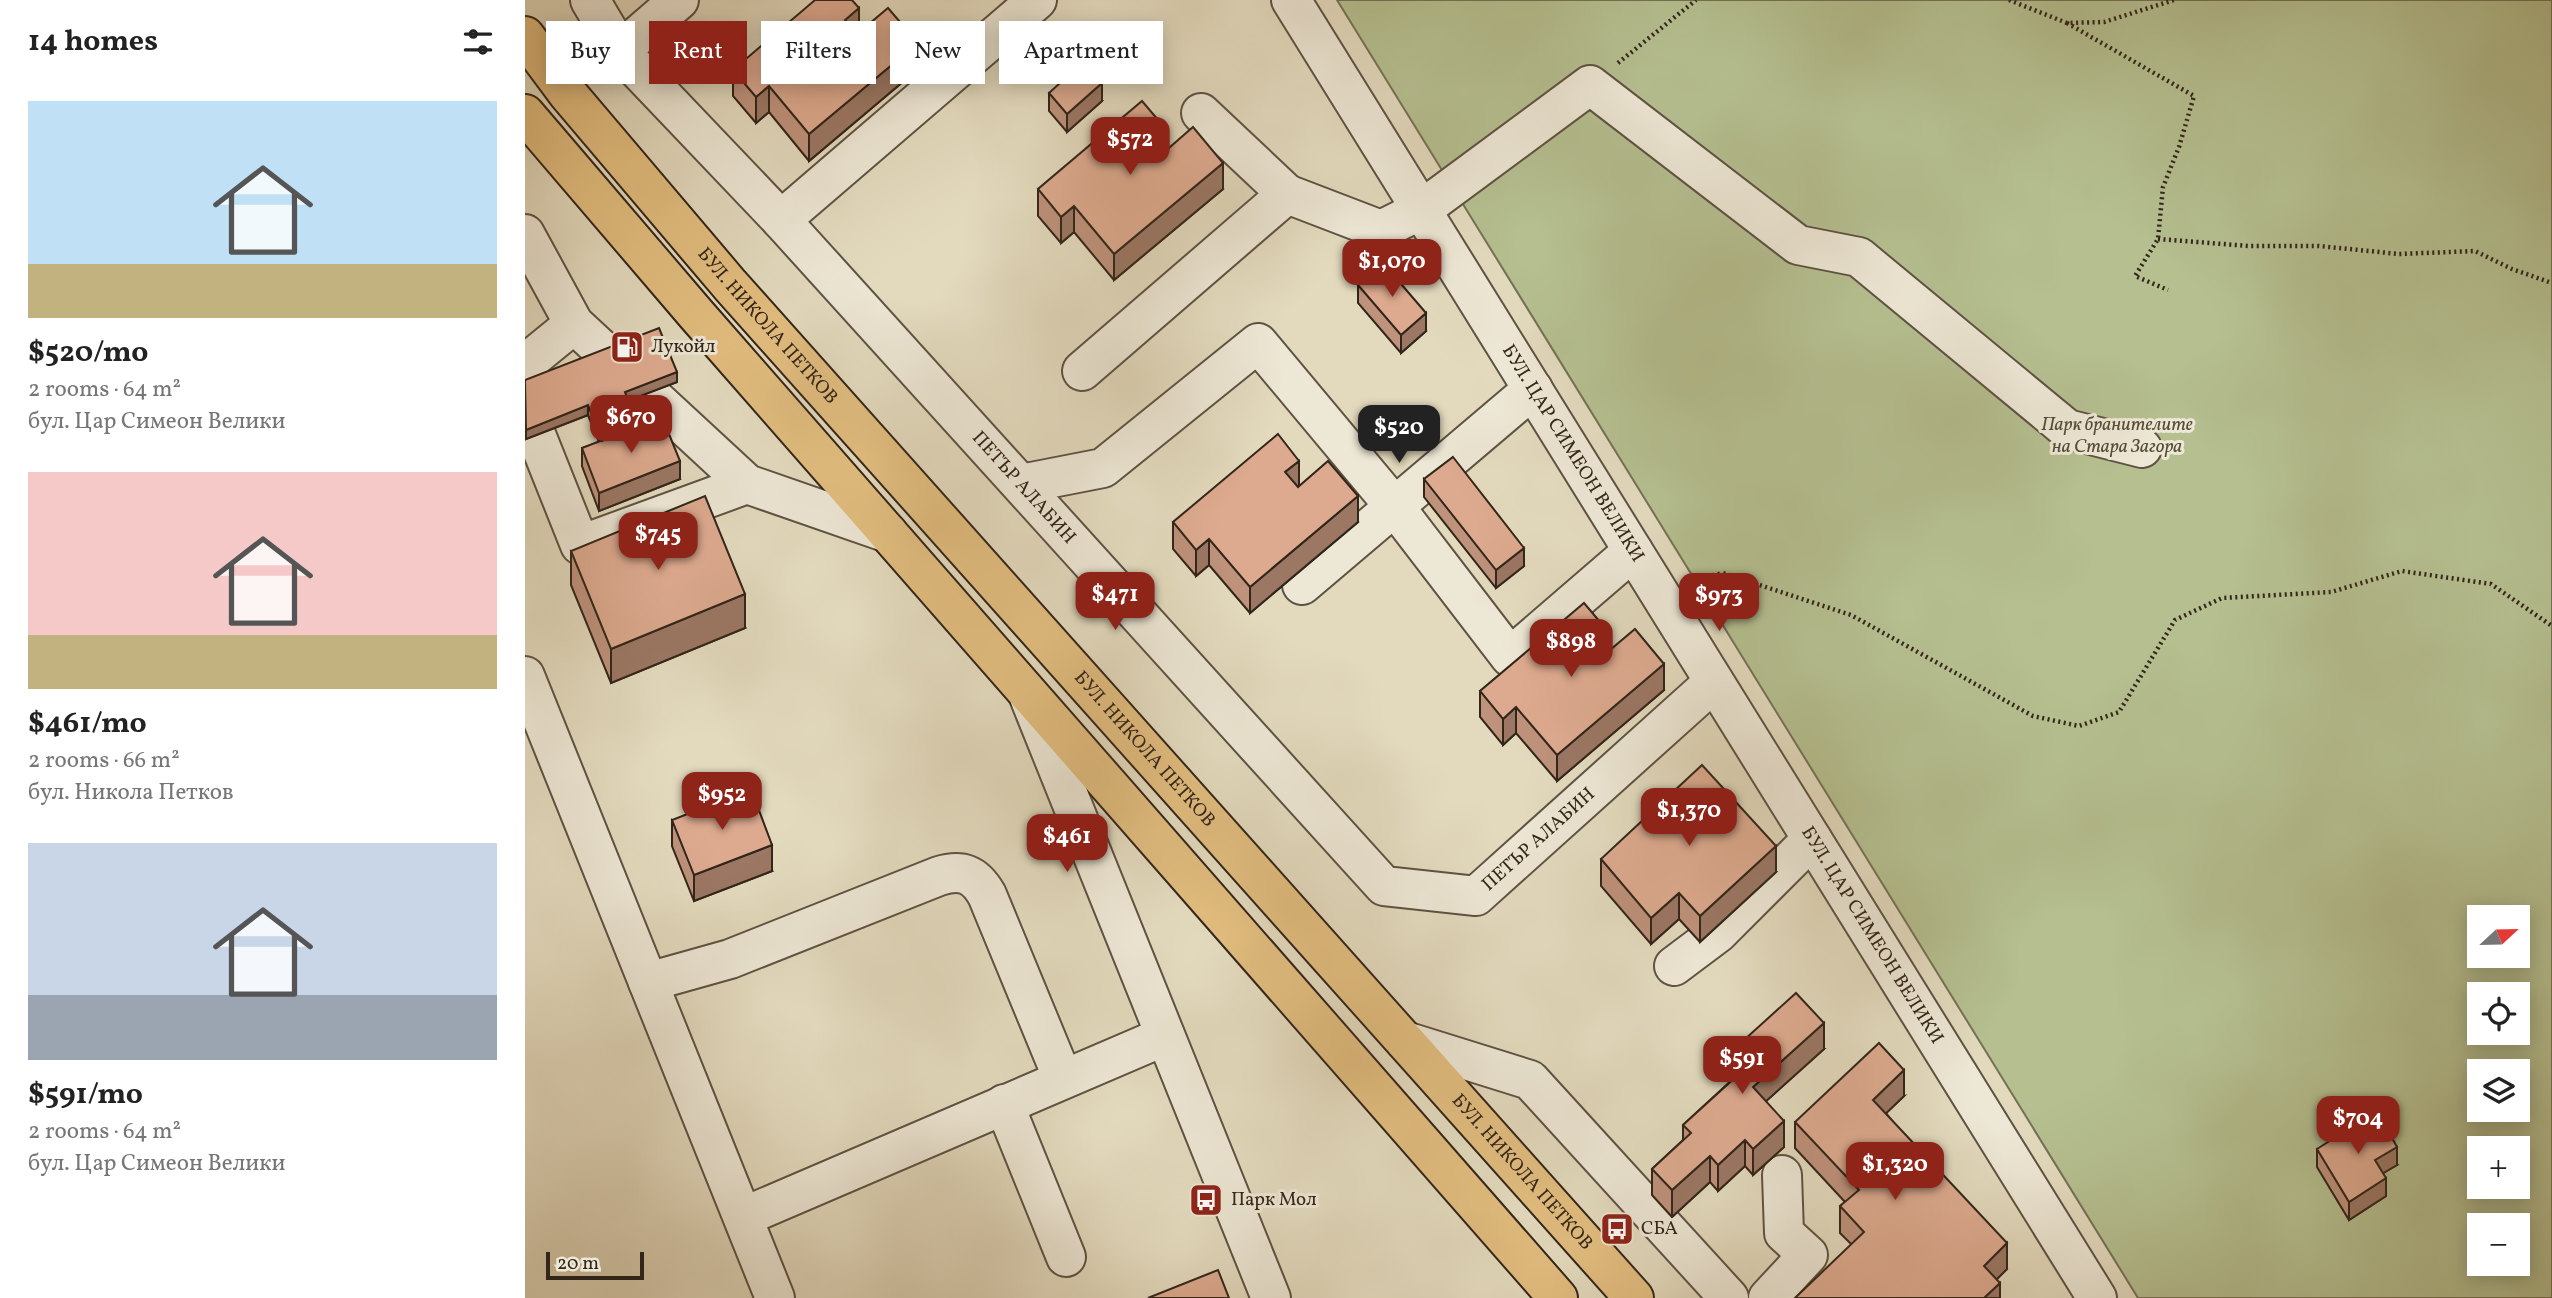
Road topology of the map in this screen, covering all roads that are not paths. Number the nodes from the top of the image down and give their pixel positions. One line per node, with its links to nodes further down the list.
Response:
1 (590, 0): 5 (street, ПЕТЪР АЛАБИН)
2 (679, 0): 7 (street)
3 (1037, 0): 13 (street)
4 (1291, 0): 12 (street, БУЛ. ЦАР СИМЕОН ВЕЛИКИ)
5 (602, 21)
6 (525, 36): 34 (main road, БУЛ. НИКОЛА ПЕТКОВ)
7 (635, 38)
8 (635, 67): 13 (street, ПЕТЪР АЛАБИН)
9 (1201, 113): 11 (street)
10 (525, 114): 24 (main road)
11 (1287, 194): 12 (street); 17 (street)
12 (1421, 210): 18 (street, БУЛ. ЦАР СИМЕОН ВЕЛИКИ); 20 (street)
13 (781, 219): 22 (street, ПЕТЪР АЛАБИН)
14 (525, 233): 15 (street)
15 (573, 324): 16 (street); 21 (street)
16 (525, 364)
17 (1082, 371)
18 (1533, 389): 23 (street); 25 (street, БУЛ. ЦАР СИМЕОН ВЕЛИКИ)
19 (525, 407): 21 (street)
20 (2142, 448)
21 (747, 484): 24 (street)
22 (1021, 484): 23 (street); 28 (street, ПЕТЪР АЛАБИН)
23 (1395, 507): 25 (street); 26 (street)
24 (888, 533): 29 (main road)
25 (1633, 551): 28 (street, БУЛ. ЦАР СИМЕОН ВЕЛИКИ)
26 (1302, 585)
27 (525, 676): 32 (street)
28 (1714, 682): 30 (street, БУЛ. ЦАР СИМЕОН ВЕЛИКИ)
29 (1025, 689): 33 (street); 42 (main road)
30 (1812, 839): 31 (street); 46 (street, БУЛ. ЦАР СИМЕОН ВЕЛИКИ)
31 (1674, 966)
32 (649, 982): 35 (street); 38 (street)
33 (1165, 1036): 35 (street); 41 (street)
34 (1405, 1041): 43 (main road, БУЛ. НИКОЛА ПЕТКОВ); 44 (street)
35 (1063, 1079): 36 (street)
36 (1004, 1104): 38 (street); 39 (street)
37 (1782, 1175): 45 (street)
38 (743, 1217): 40 (street)
39 (1066, 1257)
40 (775, 1298)
41 (1271, 1298)
42 (1558, 1298)
43 (1634, 1298)
44 (1729, 1298)
45 (1768, 1298)
46 (2097, 1298)

